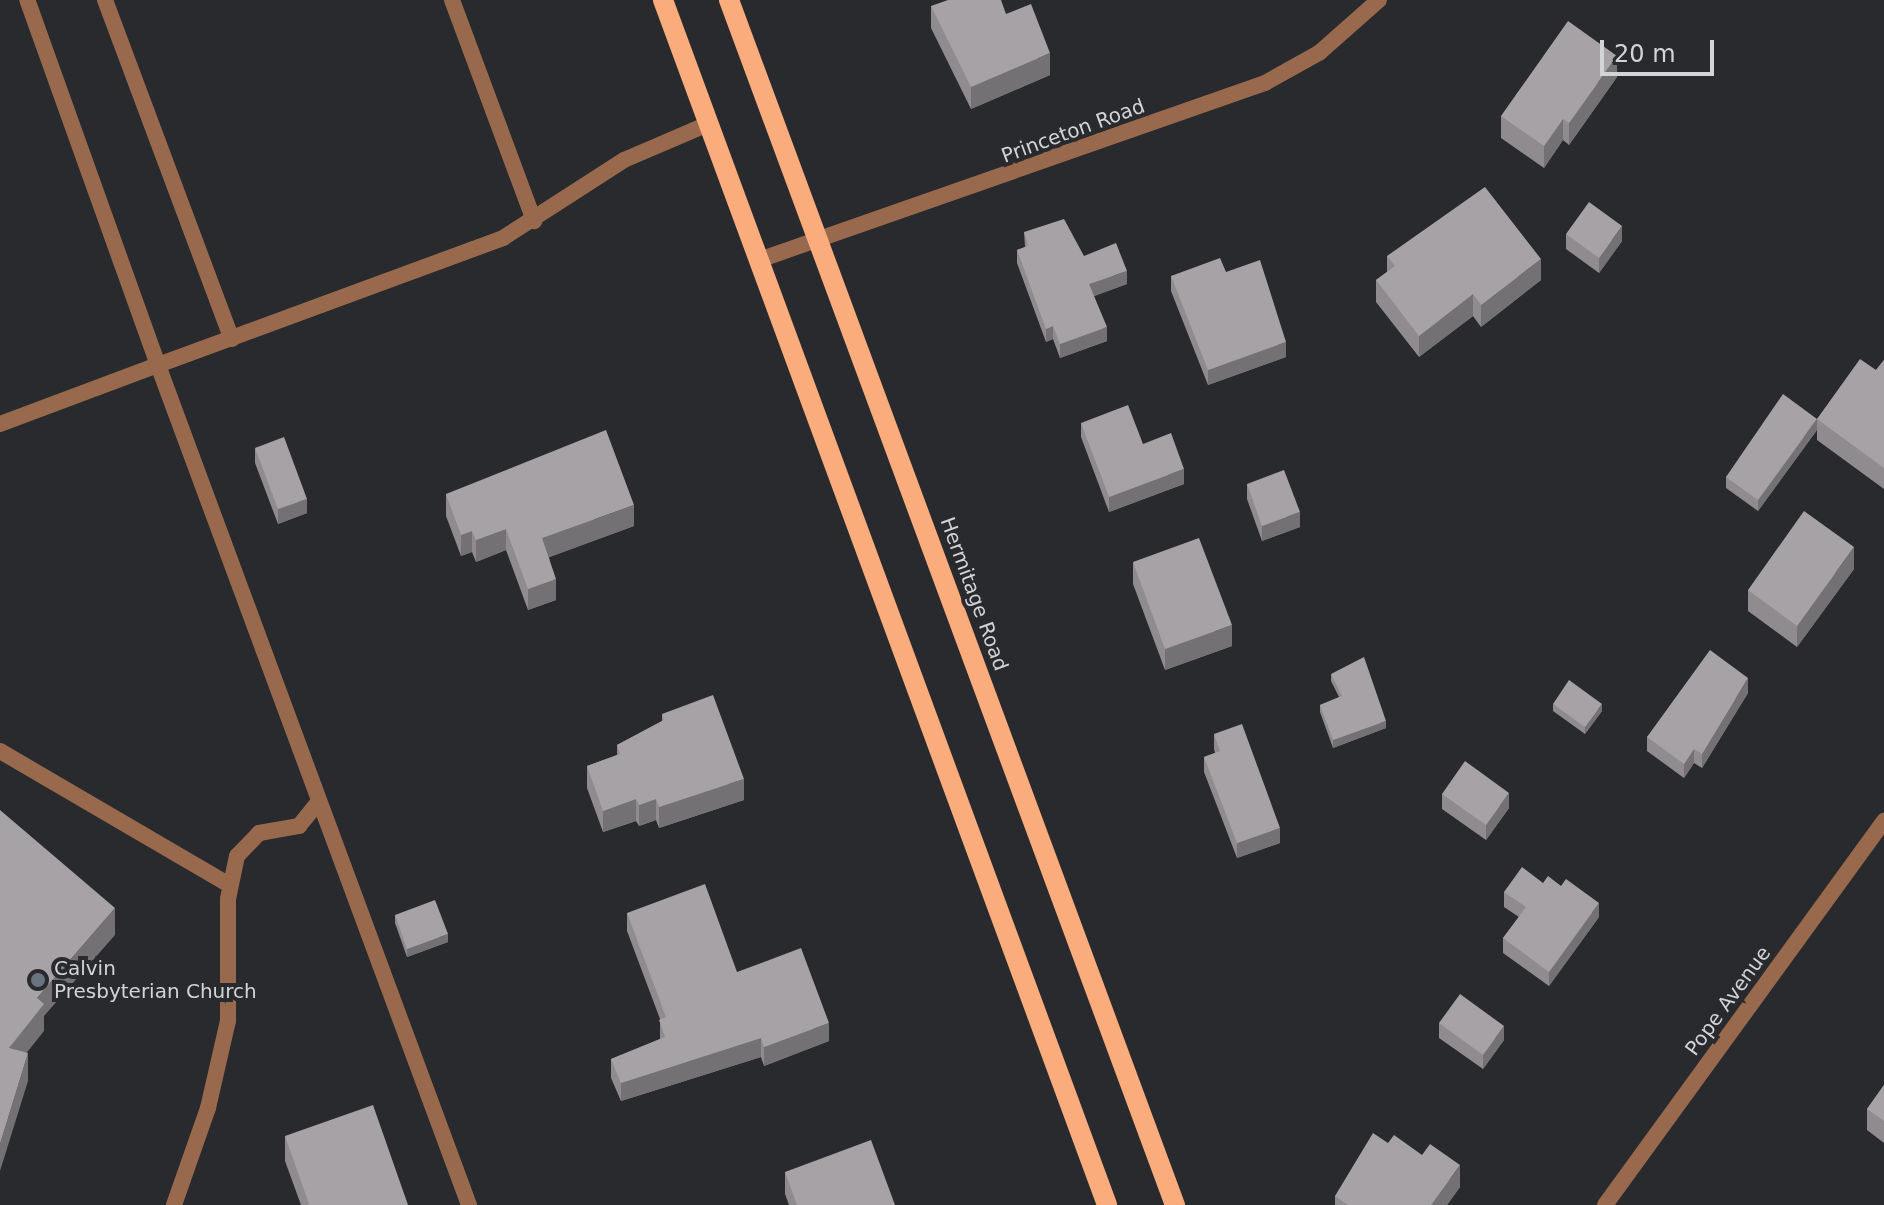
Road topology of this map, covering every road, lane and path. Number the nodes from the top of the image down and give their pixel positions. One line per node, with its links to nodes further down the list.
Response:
1 (27, 0): 12 (street)
2 (105, 0): 11 (street)
3 (452, 0): 8 (street)
4 (663, 0): 7 (main road)
5 (729, 0): 9 (main road, Hermitage Road)
6 (1379, 0): 9 (street, Princeton Road)
7 (708, 124): 8 (street); 10 (main road)
8 (534, 221): 11 (street)
9 (817, 239): 10 (street, Princeton Road); 21 (main road, Hermitage Road)
10 (759, 260): 20 (main road)
11 (232, 339): 12 (street)
12 (158, 365): 13 (street); 15 (street)
13 (0, 424)
14 (0, 751): 17 (street)
15 (319, 801): 17 (street); 19 (street)
16 (1884, 821): 22 (street, Pope Avenue)
17 (229, 885): 18 (street)
18 (174, 1205)
19 (469, 1205)
20 (1107, 1205)
21 (1175, 1205)
22 (1605, 1205)

